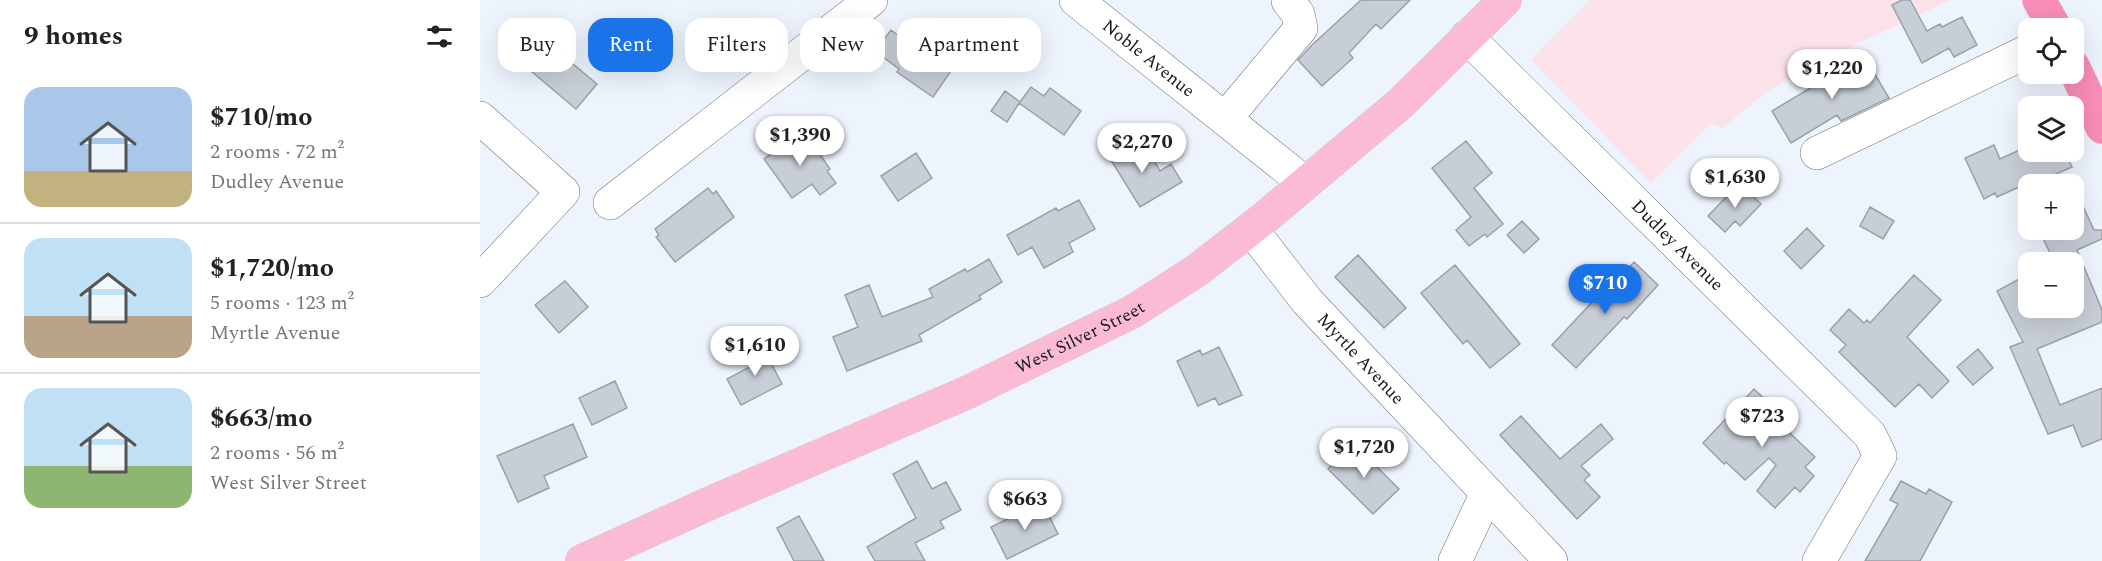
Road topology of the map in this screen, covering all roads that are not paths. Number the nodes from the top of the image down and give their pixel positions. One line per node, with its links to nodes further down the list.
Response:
1 (871, 0): 15 (street)
2 (1076, 0): 11 (street, Noble Avenue)
3 (1504, 0): 7 (main road, West Silver Street)
4 (2039, 0): 6 (highway)
5 (1288, 1): 11 (street)
6 (2049, 18)
7 (1467, 37): 14 (main road, West Silver Street); 22 (street, Dudley Avenue)
8 (2018, 56): 13 (street)
9 (2082, 84): 12 (highway)
10 (480, 118): 17 (street)
11 (1225, 119): 14 (street, Noble Avenue)
12 (2102, 127)
13 (1817, 153)
14 (1305, 183): 16 (main road, West Silver Street)
15 (610, 202)
16 (1251, 230): 18 (street, Myrtle Avenue); 19 (main road, West Silver Street)
17 (480, 282)
18 (1486, 493): 20 (street); 21 (street, Myrtle Avenue)
19 (582, 561)
20 (1455, 561)
21 (1551, 561)
22 (1819, 561)

